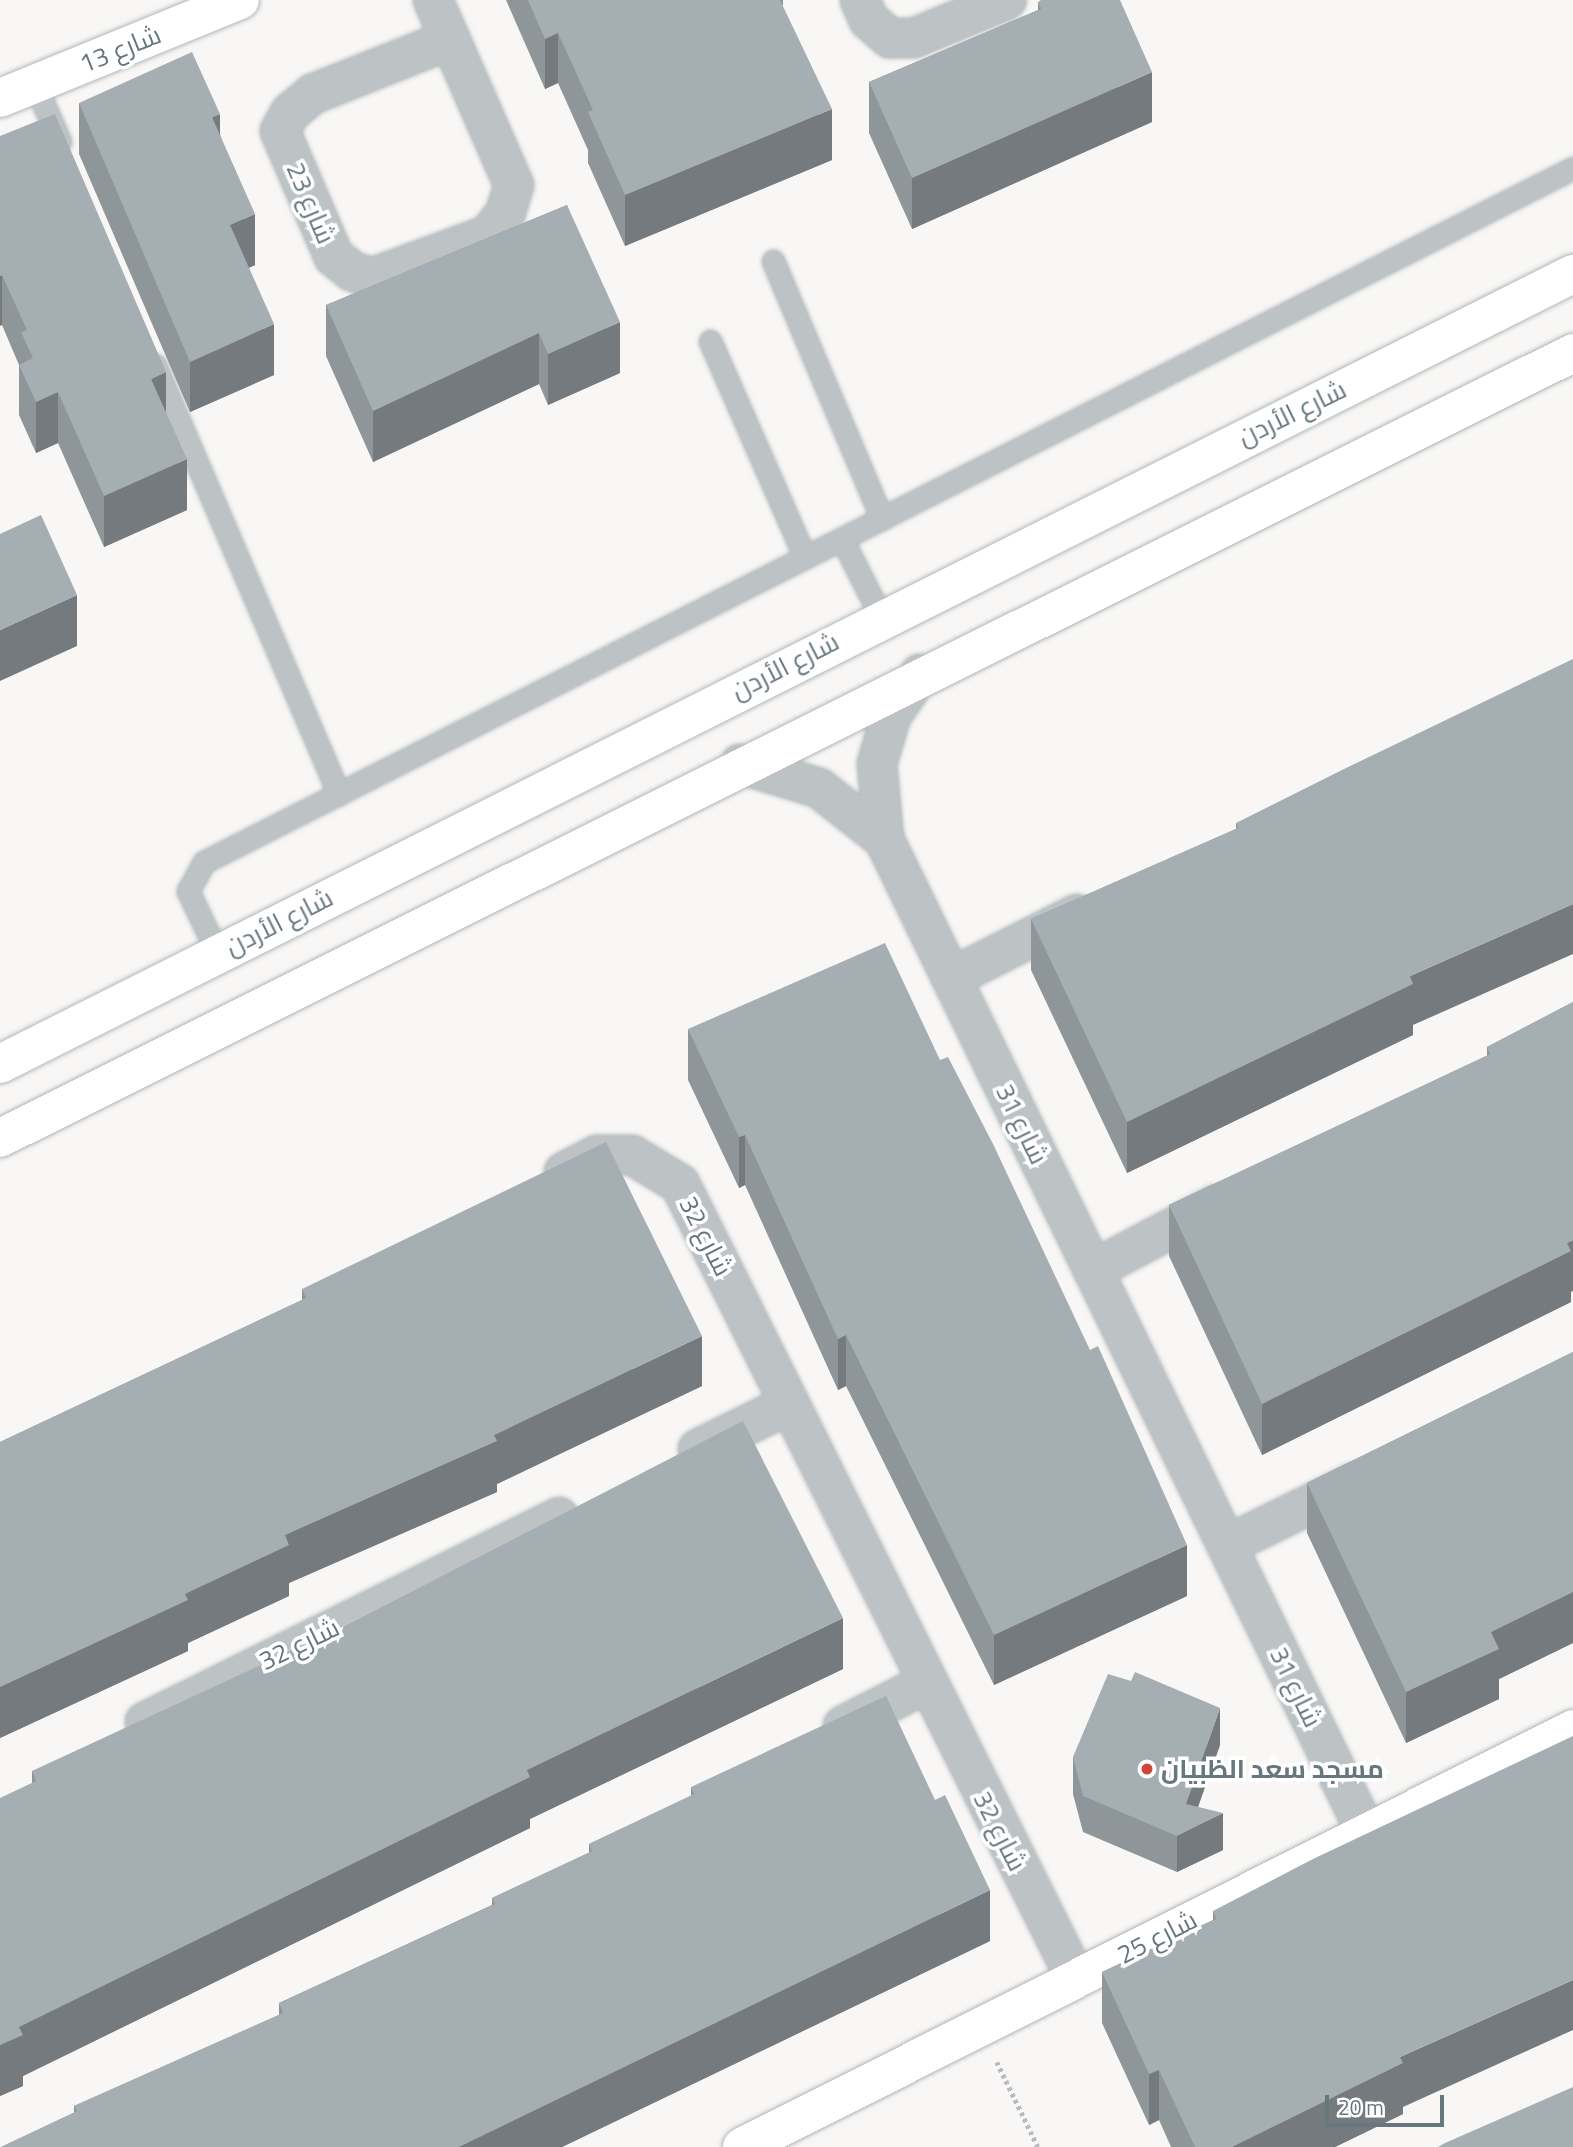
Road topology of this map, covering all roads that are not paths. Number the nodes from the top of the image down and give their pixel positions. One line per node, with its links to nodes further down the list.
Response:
1 (240, 0): 6 (main road, شارع 13)
2 (433, 0): 5 (street, 23 شارع)
3 (860, 0): 4 (street)
4 (1006, 0)
5 (449, 40): 5 (street, 23 شارع)
6 (35, 84): 7 (main road, شارع 13); 8 (lane)
7 (0, 98)
8 (67, 160)
9 (1573, 168): 15 (lane)
10 (773, 261): 15 (lane)
11 (1573, 274): 18 (main road, شارع الأردن)
12 (144, 337): 21 (lane)
13 (710, 341): 17 (lane)
14 (1573, 353): 19 (main road)
15 (882, 519): 16 (lane)
16 (842, 539): 17 (lane); 18 (lane)
17 (805, 558): 21 (lane)
18 (881, 617): 24 (main road, شارع الأردن)
19 (920, 674): 20 (main road); 22 (street, شارع 31)
20 (740, 764): 22 (street, شارع 31); 27 (main road)
21 (339, 794): 24 (lane)
22 (884, 839): 25 (street, شارع 31)
23 (1113, 896): 25 (street)
24 (218, 954): 26 (main road, شارع الأردن)
25 (951, 978): 30 (street, شارع 31)
26 (0, 1064)
27 (0, 1138)
28 (1253, 1185): 30 (street)
29 (535, 1186): 31 (street, شارع 32)
30 (1093, 1270): 35 (street, شارع 31)
31 (790, 1404): 32 (street); 36 (street, شارع 32)
32 (665, 1465)
33 (1388, 1466): 35 (street)
34 (589, 1502): 39 (street, شارع 32)
35 (1227, 1545): 40 (street, شارع 31)
36 (925, 1684): 38 (street); 41 (street, شارع 32)
37 (1573, 1729): 40 (main road, شارع 25)
38 (814, 1741)
39 (107, 1742)
40 (1365, 1830): 41 (main road, شارع 25)
41 (1076, 1979): 42 (main road, شارع 25)
42 (742, 2147)

